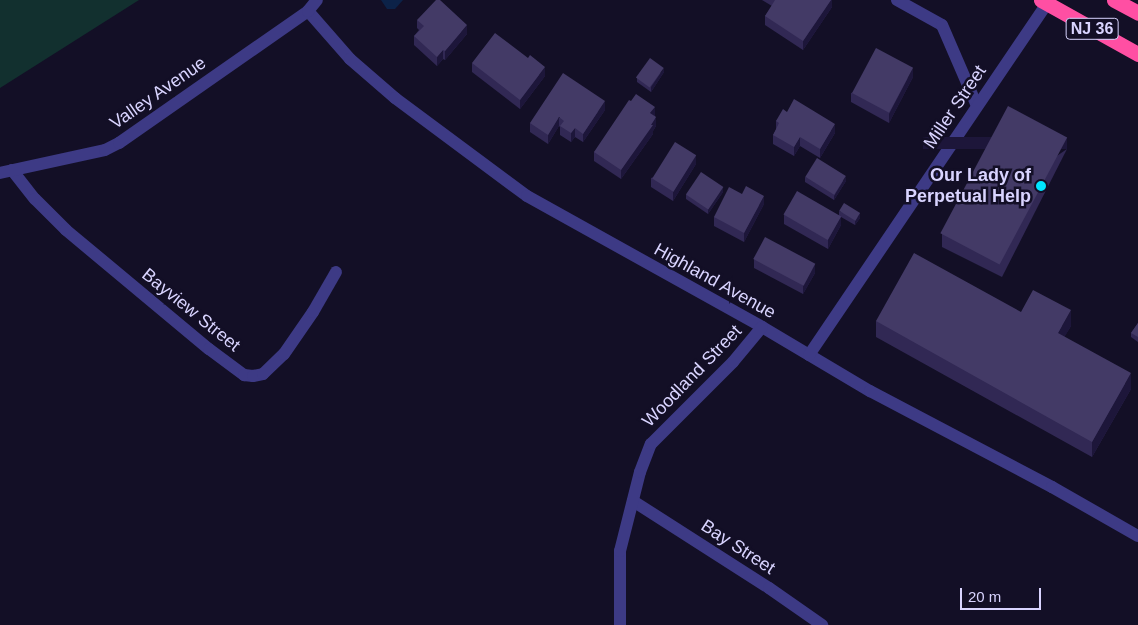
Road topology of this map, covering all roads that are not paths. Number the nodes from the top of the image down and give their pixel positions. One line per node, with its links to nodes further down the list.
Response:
1 (317, 0): 5 (street, Valley Avenue)
2 (897, 0): 8 (street)
3 (1114, 0): 6 (highway, NJ 36)
4 (1045, 1): 7 (highway, NJ 36); 8 (street, Miller Street)
5 (308, 11): 9 (street, Valley Avenue); 11 (street, Highland Avenue)
6 (1138, 13)
7 (1138, 54)
8 (977, 106): 12 (street, Miller Street)
9 (6, 172): 10 (street, Bayview Street)
10 (336, 272)
11 (762, 327): 12 (street, Highland Avenue); 13 (street, Woodland Street)
12 (809, 355): 14 (street, Highland Avenue)
13 (632, 501): 15 (street, Woodland Street); 16 (street, Bay Street)
14 (1138, 536)
15 (620, 625)
16 (822, 625)

